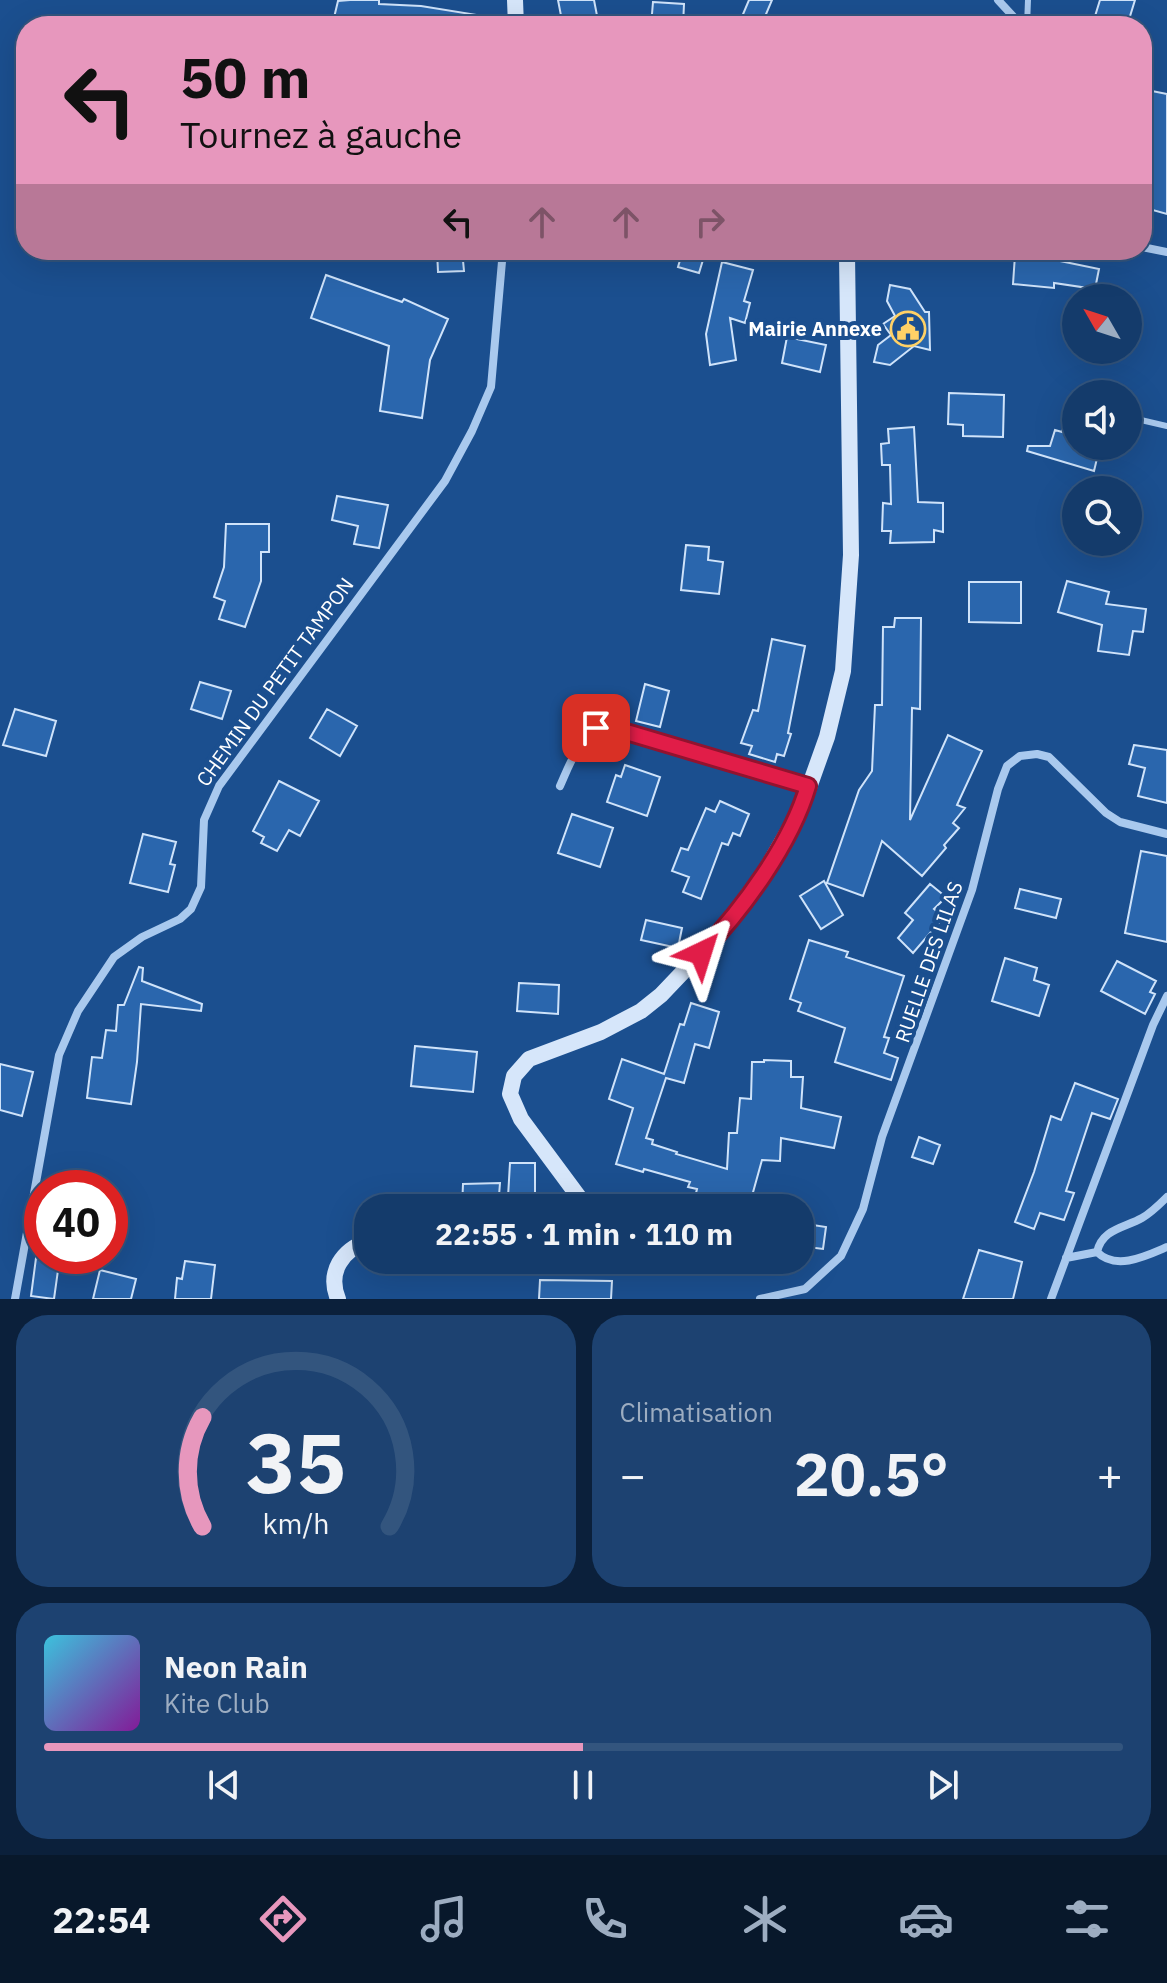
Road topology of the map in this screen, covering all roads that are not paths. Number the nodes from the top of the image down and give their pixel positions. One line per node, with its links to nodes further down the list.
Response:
1 (998, 0): 2 (street)
2 (1015, 16)
3 (502, 260): 17 (street, CHEMIN DU PETIT TAMPON)
4 (852, 260): 8 (street)
5 (1142, 420): 6 (lane)
6 (1167, 426)
7 (560, 786): 8 (street)
8 (808, 786): 11 (street)
9 (1167, 834): 19 (street, RUELLE DES LILAS)
10 (1167, 996): 16 (street)
11 (577, 1194)
12 (1167, 1197): 15 (street)
13 (1167, 1247): 15 (street)
14 (354, 1248): 18 (street)
15 (1097, 1252): 16 (street)
16 (1066, 1258): 20 (street)
17 (15, 1299)
18 (338, 1299)
19 (760, 1299)
20 (1051, 1299)

